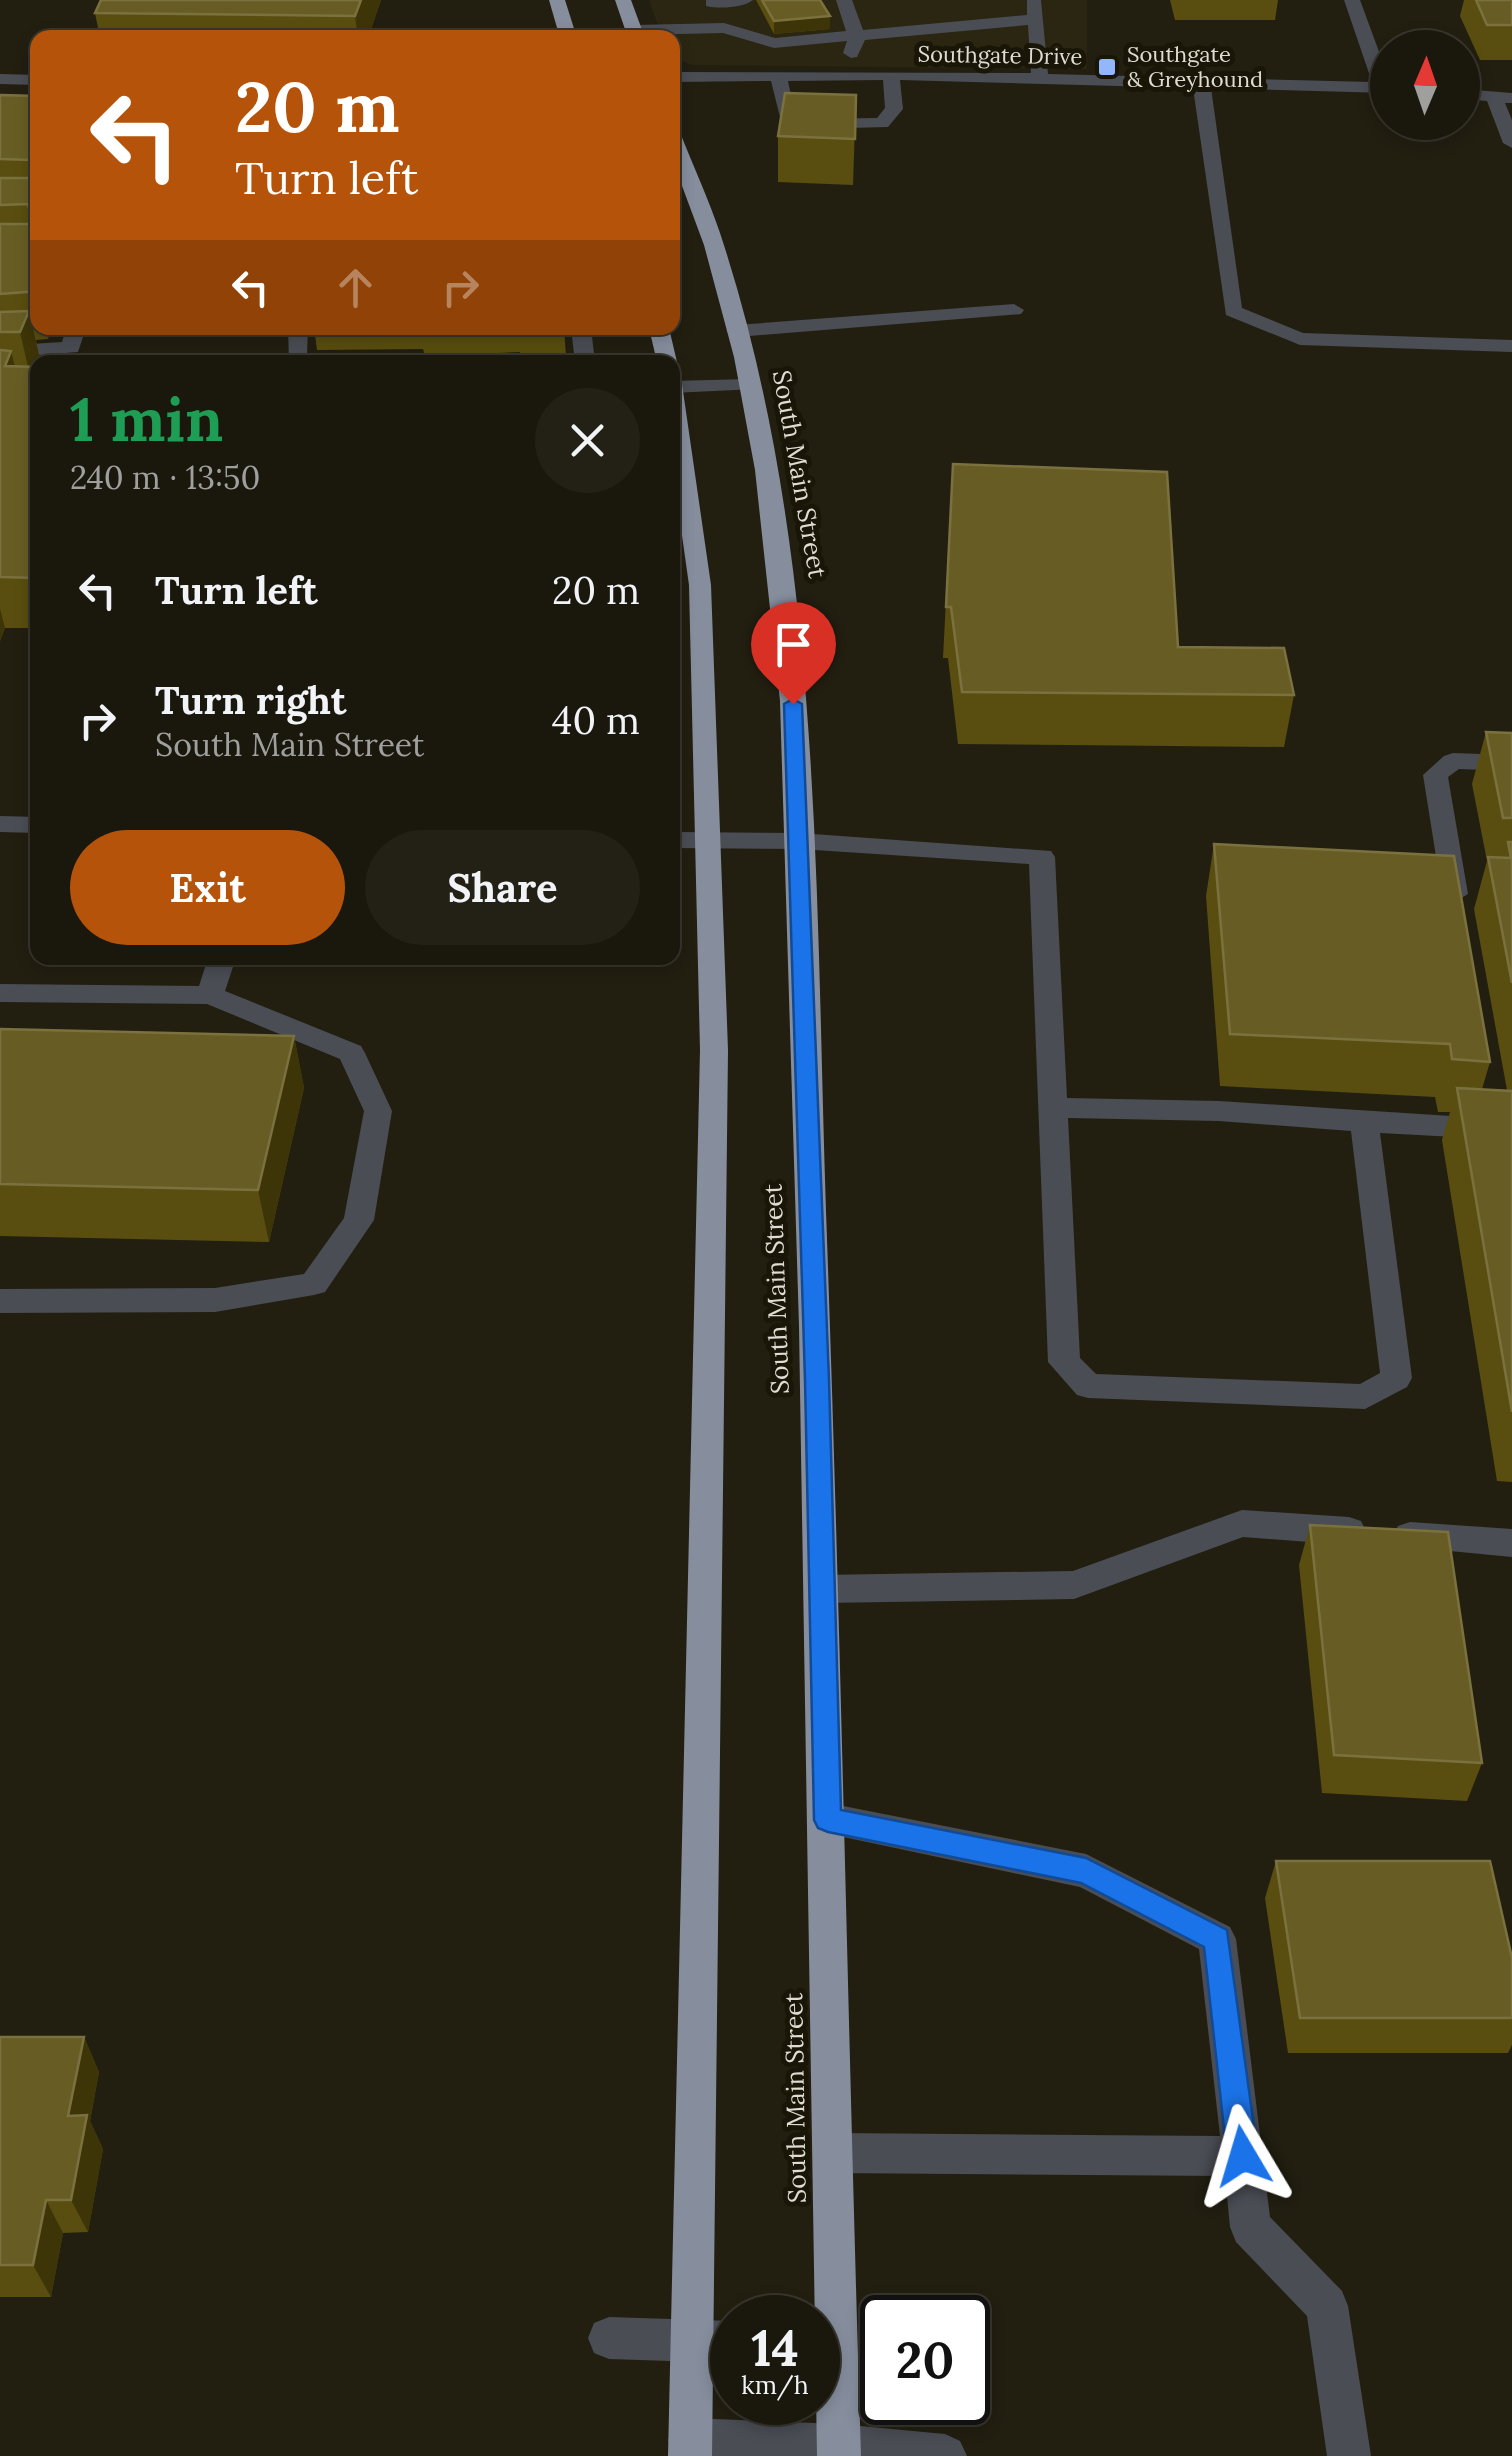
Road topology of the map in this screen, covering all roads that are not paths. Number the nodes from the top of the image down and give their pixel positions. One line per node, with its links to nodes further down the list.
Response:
1 (557, 0): 8 (highway)
2 (623, 0): 9 (highway)
3 (1352, 0): 12 (street)
4 (842, 8): 11 (street)
5 (747, 9): 7 (street)
6 (1034, 9): 11 (street); 17 (street)
7 (717, 13): 10 (street); 11 (street)
8 (566, 30)
9 (634, 30)
10 (651, 30)
11 (857, 38): 14 (street)
12 (1370, 48)
13 (778, 74): 14 (street, Southgate Drive); 15 (street); 16 (street, Southgate Drive)
14 (843, 75): 15 (street, Southgate Drive)
15 (891, 75): 17 (street, Southgate Drive)
16 (680, 77)
17 (1040, 78): 20 (street, Southgate Drive)
18 (0, 80): 19 (street)
19 (30, 80)
20 (1201, 82): 21 (street, Southgate Drive); 28 (street)
21 (1370, 88)
22 (1503, 97): 23 (street)
23 (1512, 143)
24 (680, 155): 26 (highway, South Main Street)
25 (1014, 310): 26 (street)
26 (736, 331): 30 (highway, South Main Street)
27 (74, 335): 29 (street)
28 (1512, 346)
29 (0, 352)
30 (748, 385): 31 (street); 38 (highway, South Main Street)
31 (680, 386)
32 (680, 438): 37 (highway)
33 (1512, 764): 39 (street)
34 (0, 824): 35 (street)
35 (30, 825)
36 (680, 840): 37 (street)
37 (710, 841): 38 (street); 52 (highway)
38 (798, 841): 43 (street); 48 (highway, South Main Street)
39 (1459, 918)
40 (220, 965): 42 (street)
41 (0, 994): 42 (street)
42 (210, 995): 46 (street)
43 (1052, 1108): 44 (street); 44 (street)
44 (1364, 1122): 45 (street)
45 (1499, 1123)
46 (0, 1301)
47 (1512, 1543): 48 (street)
48 (821, 1589): 49 (highway, South Main Street)
49 (828, 1820): 50 (highway, South Main Street); 51 (street)
50 (834, 2153): 51 (street); 53 (highway, South Main Street)
51 (1243, 2156): 61 (street)
52 (712, 2295)
53 (829, 2295)
54 (609, 2338): 55 (street)
55 (710, 2341)
56 (710, 2351): 58 (highway)
57 (836, 2425): 59 (highway, South Main Street)
58 (690, 2448): 59 (street)
59 (839, 2451): 60 (street)
60 (945, 2456)
61 (1348, 2456)

